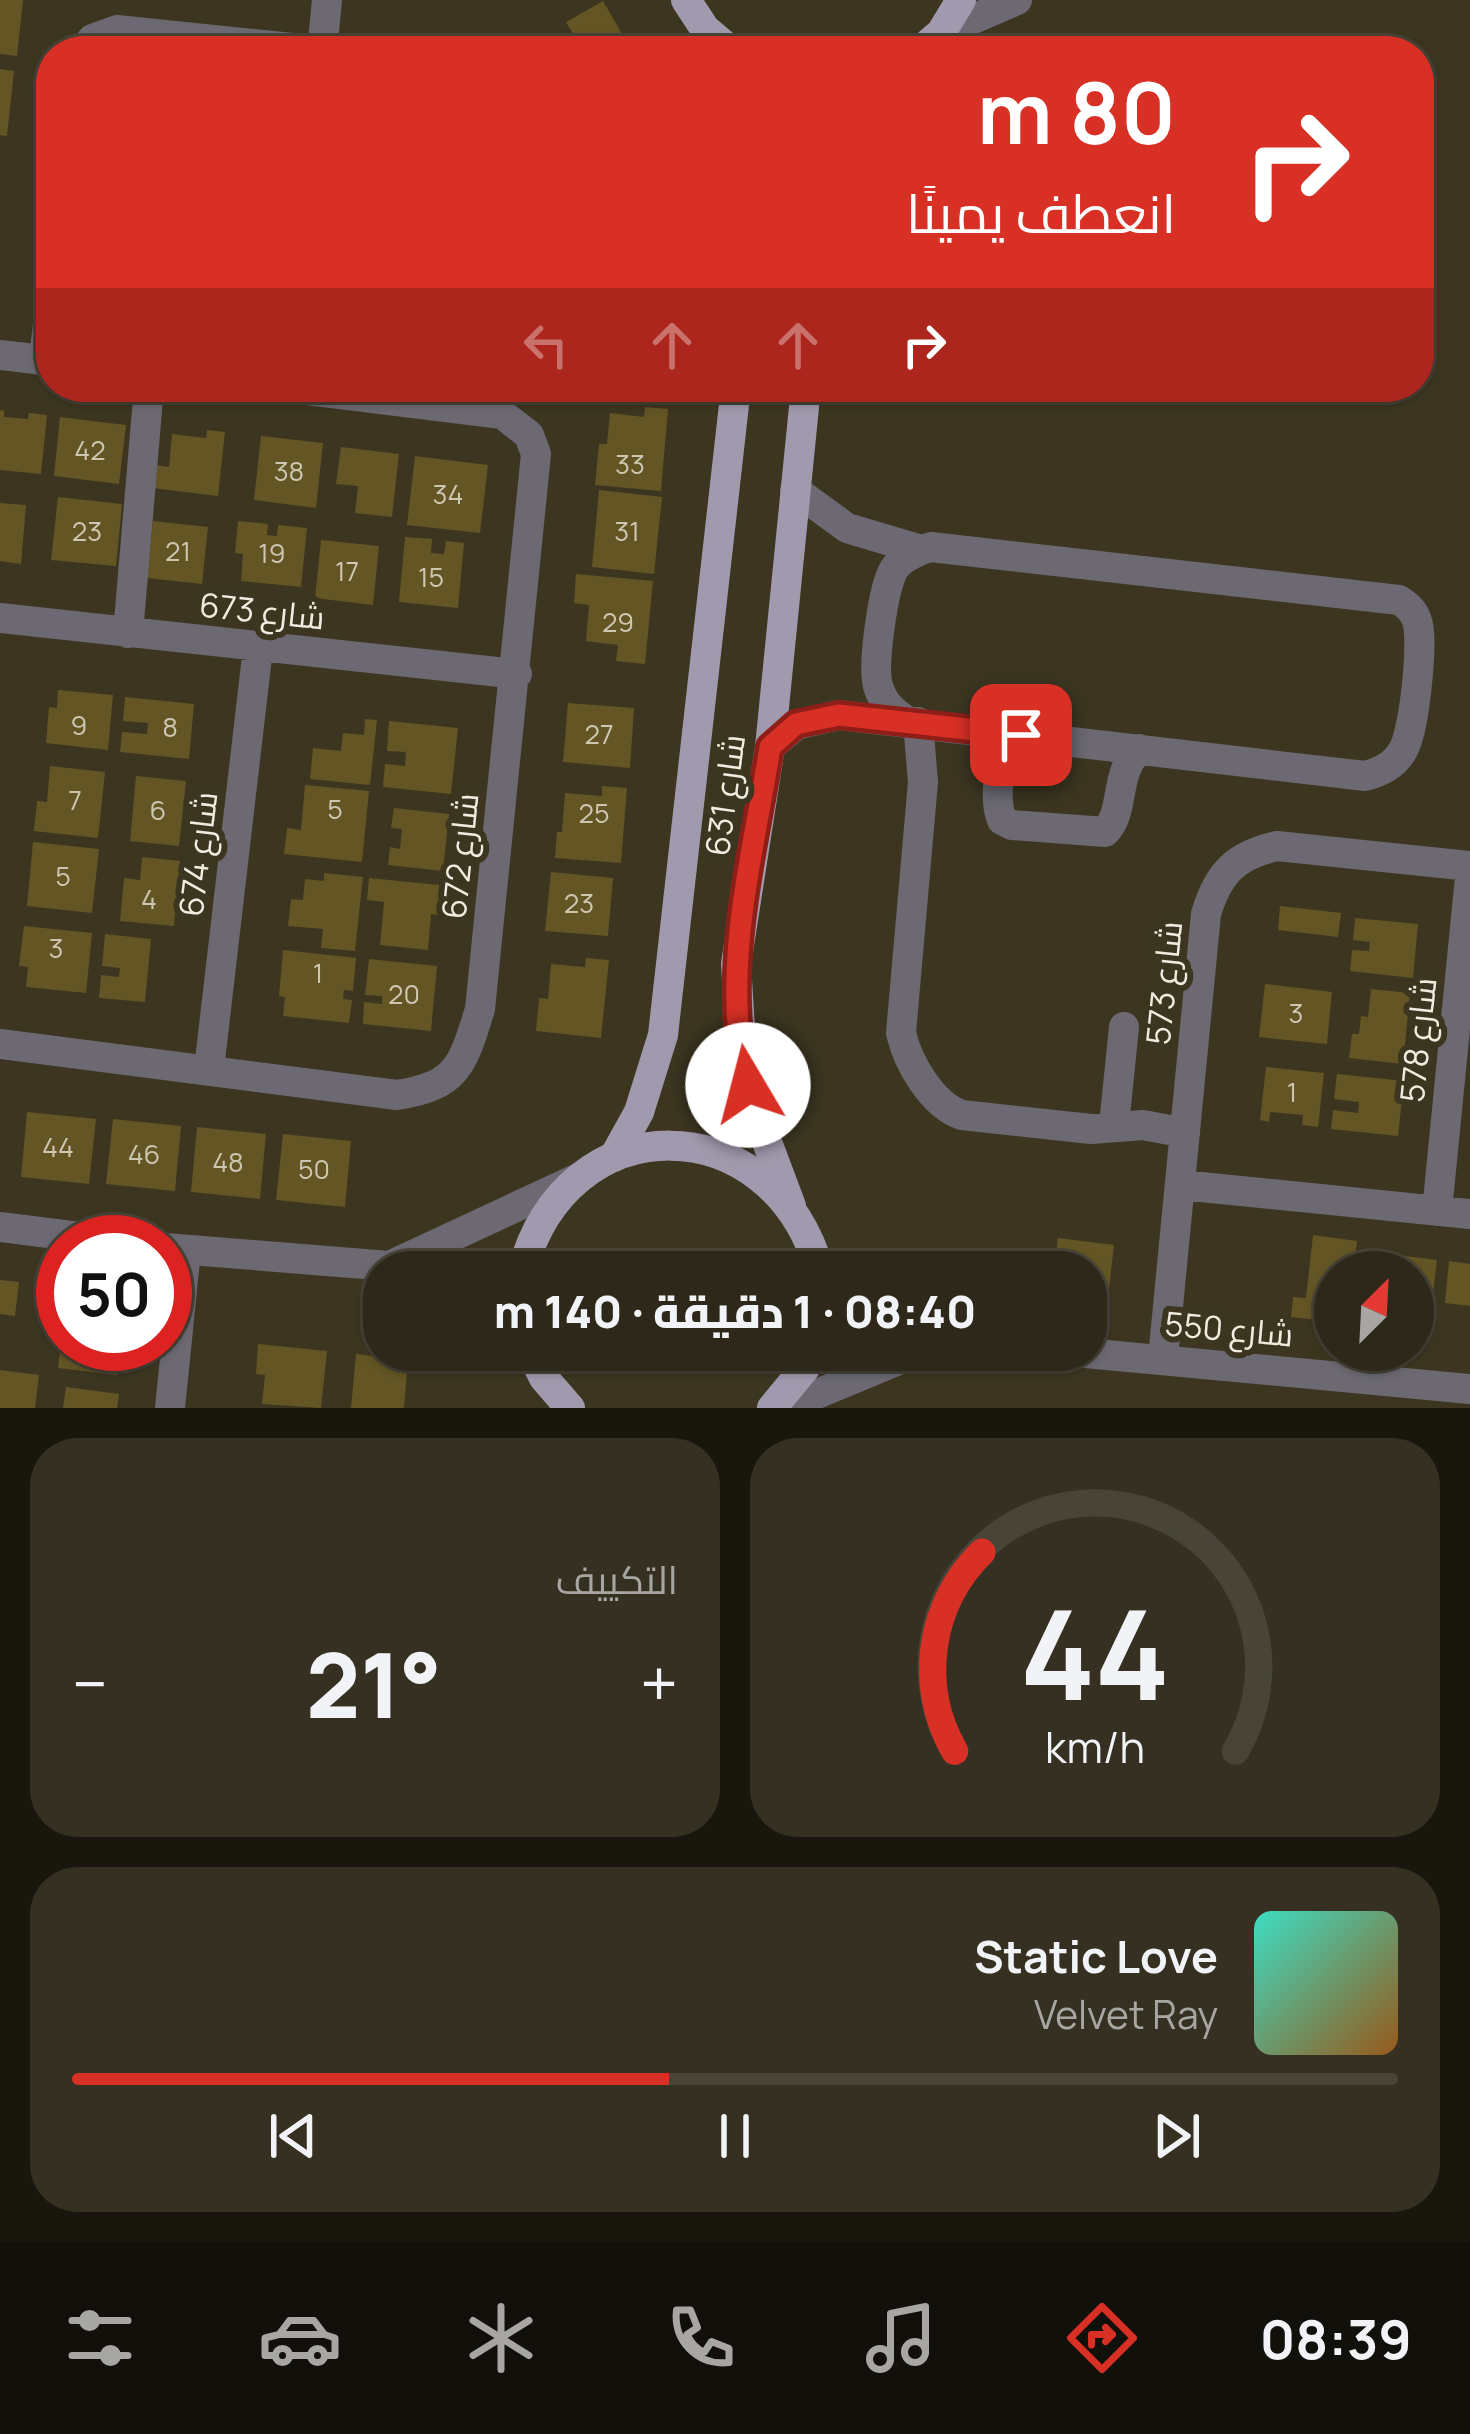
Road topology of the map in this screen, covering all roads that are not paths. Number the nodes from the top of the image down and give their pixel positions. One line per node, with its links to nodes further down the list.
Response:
1 (327, 0): 7 (street)
2 (686, 0): 8 (main road)
3 (961, 0): 9 (main road)
4 (1017, 0): 10 (street)
5 (100, 36): 6 (street)
6 (176, 36)
7 (323, 36)
8 (707, 36)
9 (934, 36)
10 (942, 36)
11 (0, 355): 12 (street)
12 (36, 360)
13 (148, 402): 20 (street)
14 (407, 402): 23 (street, شارع 672)
15 (734, 402): 35 (main road, شارع 631)
16 (804, 402): 17 (main road, شارع 631)
17 (795, 490): 18 (street); 26 (main road, شارع 631)
18 (921, 550): 24 (street); 27 (street)
19 (1, 618): 20 (street, شارع 673); 21 (street)
20 (128, 633): 22 (street, شارع 673)
21 (0, 635)
22 (258, 647): 23 (street, شارع 673); 32 (street, شارع 674)
23 (517, 674): 32 (street, شارع 672)
24 (913, 722): 25 (street); 26 (street); 33 (street)
25 (981, 730): 27 (street); 27 (street)
26 (770, 747): 38 (main road, شارع 631)
27 (1139, 749)
28 (1470, 866): 34 (street, شارع 573)
29 (1470, 877): 39 (street, شارع 578)
30 (1124, 1027): 33 (street)
31 (0, 1044): 32 (street, شارع 672)
32 (209, 1070)
33 (1114, 1125): 34 (street)
34 (1185, 1133): 37 (street, شارع 573)
35 (614, 1157): 36 (main road); 38 (main road)
36 (576, 1179): 44 (street); 45 (main road)
37 (1180, 1185): 39 (street); 49 (street, شارع 573)
38 (791, 1206): 46 (main road)
39 (1437, 1210): 40 (street)
40 (1470, 1214)
41 (0, 1227): 42 (street)
42 (36, 1232)
43 (192, 1250): 47 (street)
44 (431, 1251)
45 (529, 1251)
46 (815, 1251)
47 (363, 1266)
48 (1107, 1354): 49 (street, شارع 550)
49 (1163, 1358): 55 (street, شارع 550)
50 (171, 1371): 57 (street)
51 (542, 1371): 56 (main road)
52 (800, 1371): 58 (main road)
53 (872, 1371): 59 (street)
54 (1470, 1389): 55 (street, شارع 550)
55 (1368, 1393)
56 (564, 1405)
57 (170, 1408)
58 (772, 1408)
59 (783, 1408)

